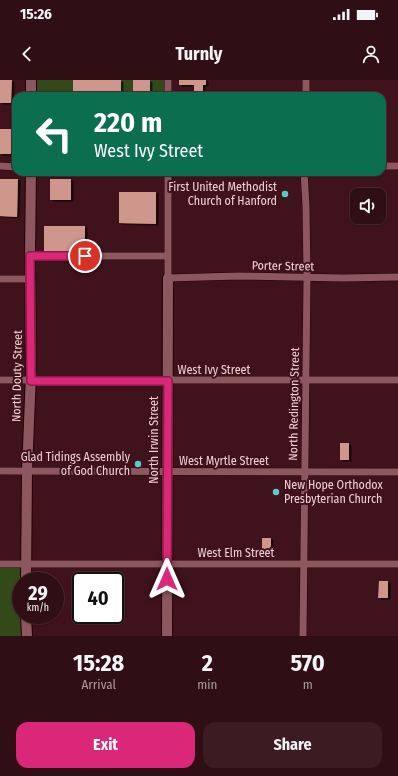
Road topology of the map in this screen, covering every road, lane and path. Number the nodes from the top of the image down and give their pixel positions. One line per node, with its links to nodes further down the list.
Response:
1 (31, 80): 4 (street)
2 (168, 80): 5 (street)
3 (306, 80): 6 (street)
4 (31, 92)
5 (168, 92)
6 (306, 92)
7 (0, 166): 10 (street)
8 (386, 166): 9 (street)
9 (398, 166)
10 (12, 167)
11 (31, 176): 14 (street, North Douty Street)
12 (168, 176): 15 (street, North Irwin Street)
13 (304, 176): 16 (street, North Redington Street)
14 (30, 256): 15 (street); 20 (street, North Douty Street)
15 (167, 256): 18 (street, North Irwin Street)
16 (307, 277): 17 (street, Porter Street); 18 (street, Porter Street); 22 (street, North Redington Street)
17 (398, 277)
18 (168, 278): 25 (street, North Irwin Street)
19 (0, 279): 20 (street)
20 (30, 279): 24 (street, North Douty Street)
21 (0, 380): 24 (street, West Ivy Street)
22 (306, 380): 23 (street, West Ivy Street); 25 (street, West Ivy Street); 29 (street, North Redington Street)
23 (398, 380)
24 (31, 381): 25 (street, West Ivy Street); 27 (street, North Douty Street)
25 (168, 381): 28 (street, North Irwin Street)
26 (0, 471): 27 (street, West Myrtle Street)
27 (27, 471): 28 (street, West Myrtle Street); 32 (street, North Douty Street)
28 (167, 472): 29 (street, West Myrtle Street); 33 (street, North Irwin Street)
29 (304, 472): 30 (street, West Myrtle Street); 34 (street, North Redington Street)
30 (398, 472)
31 (0, 564): 32 (street, West Elm Street)
32 (26, 564): 33 (street, West Elm Street); 36 (street, North Douty Street)
33 (167, 564): 34 (street, West Elm Street); 39 (street, North Irwin Street)
34 (303, 564): 35 (street, West Elm Street); 40 (street, North Redington Street)
35 (398, 564)
36 (26, 572)
37 (26, 624): 38 (street)
38 (27, 636)
39 (167, 636)
40 (303, 636)

